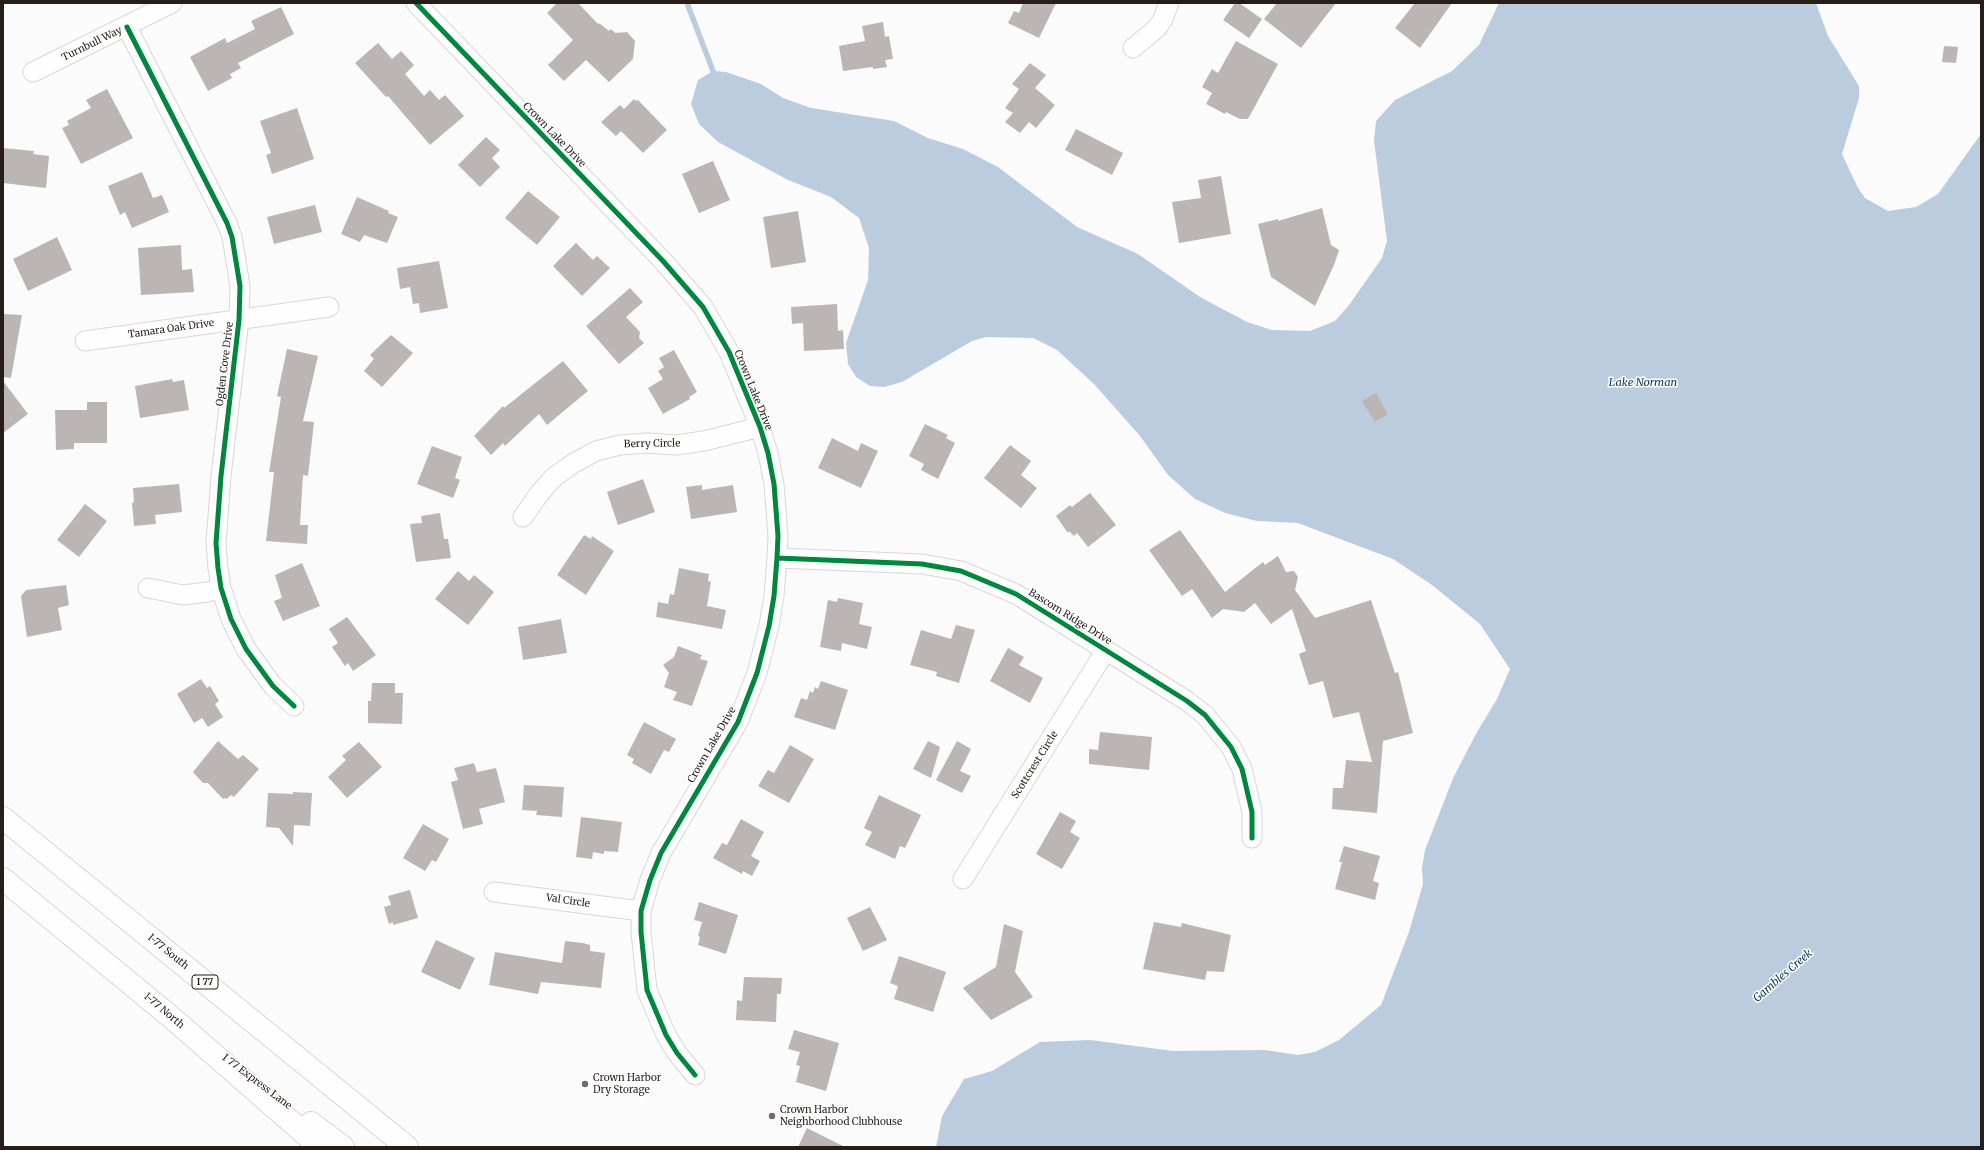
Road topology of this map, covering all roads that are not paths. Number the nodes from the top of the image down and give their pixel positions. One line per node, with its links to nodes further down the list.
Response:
1 (172, 3): 4 (street, Turnbull Way)
2 (416, 3): 10 (street, Crown Lake Drive)
3 (1169, 3): 5 (street)
4 (127, 27): 6 (street, Turnbull Way); 8 (street, Ogden Cove Drive)
5 (1133, 48)
6 (33, 72)
7 (329, 308): 8 (street, Tamara Oak Drive)
8 (239, 320): 9 (street, Tamara Oak Drive); 14 (street, Ogden Cove Drive)
9 (85, 341)
10 (760, 427): 11 (street, Berry Circle); 12 (street, Crown Lake Drive)
11 (523, 518)
12 (777, 558): 15 (street, Bascom Ridge Drive); 22 (street, Crown Lake Drive)
13 (148, 588): 14 (street)
14 (221, 588): 16 (street, Ogden Cove Drive)
15 (1106, 650): 18 (street, Bascom Ridge Drive); 20 (street, Scottcrest Circle)
16 (294, 706)
17 (3, 818): 27 (highway, I-77 South / I 77)
18 (1252, 838)
19 (3, 879): 23 (highway, I-77 North)
20 (963, 879)
21 (494, 892): 22 (street, Val Circle)
22 (641, 911): 24 (street, Crown Lake Drive)
23 (172, 1017): 25 (highway, I-77 North); 26 (highway, I 77 Express Lane)
24 (695, 1076)
25 (320, 1147)
26 (343, 1147)
27 (407, 1147)

